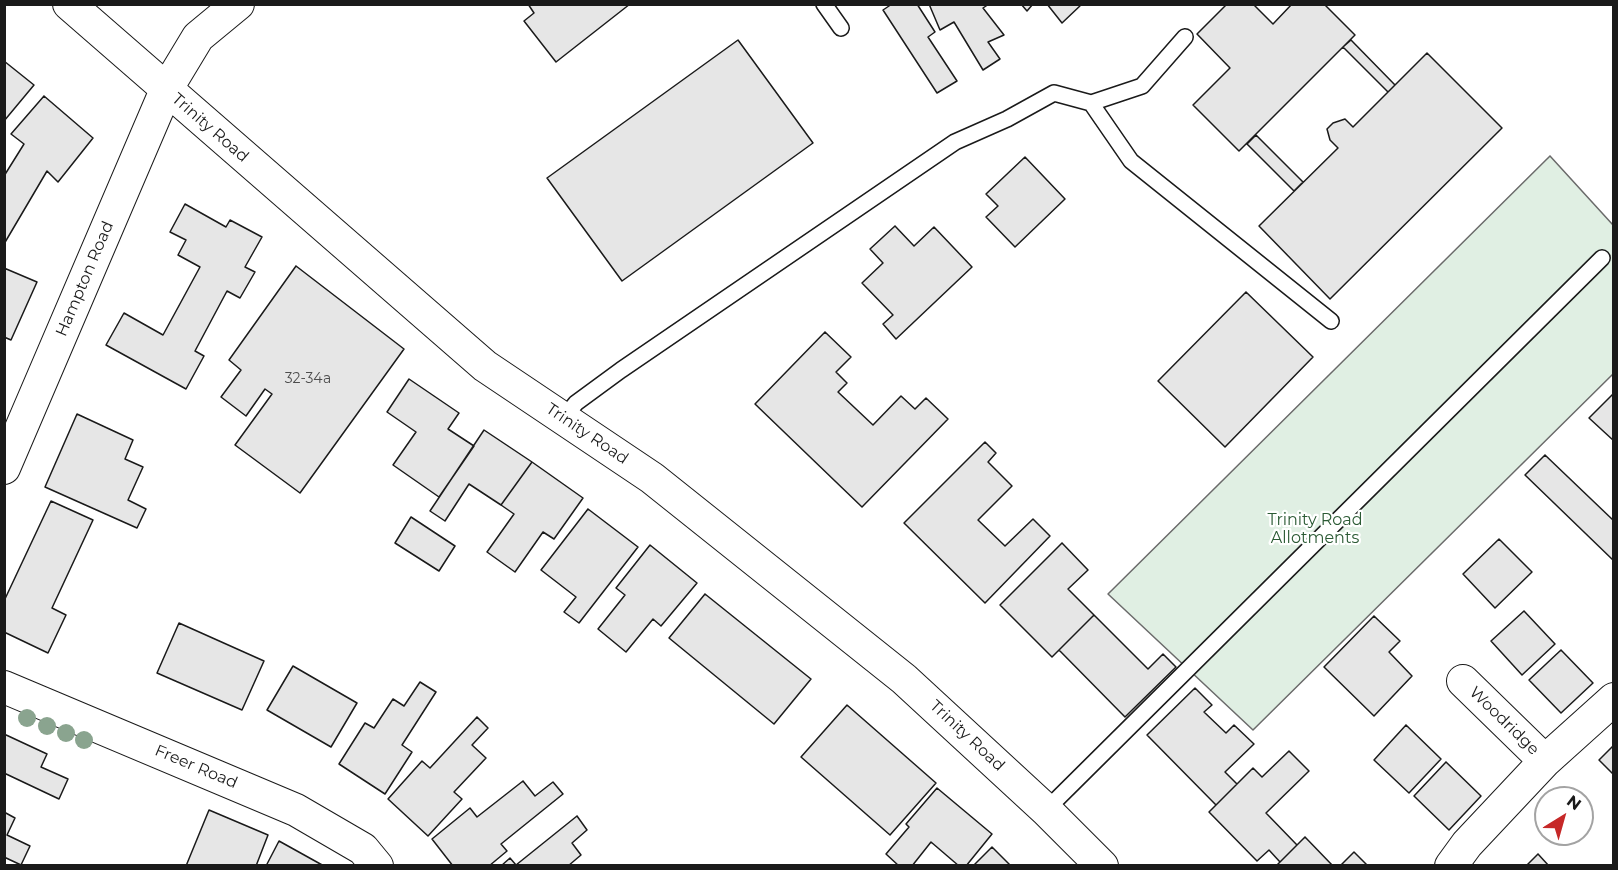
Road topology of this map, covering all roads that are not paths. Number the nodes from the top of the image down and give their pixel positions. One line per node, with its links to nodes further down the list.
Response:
1 (69, 4): 6 (street, Trinity Road)
2 (238, 4): 6 (street, Hampton Road)
3 (824, 4): 4 (lane)
4 (841, 28)
5 (1185, 37): 7 (lane)
6 (166, 90): 10 (street, Trinity Road); 11 (street, Hampton Road)
7 (1090, 103): 9 (lane); 10 (lane)
8 (1602, 258): 16 (lane)
9 (1331, 321)
10 (564, 418): 16 (street, Trinity Road)
11 (4, 468)
12 (1463, 681): 15 (street, Woodridge)
13 (4, 687): 17 (street, Freer Road)
14 (1614, 699): 15 (street, Woodridge)
15 (1545, 761): 19 (street, Woodridge)
16 (1046, 810): 18 (street, Trinity Road)
17 (377, 866)
18 (1102, 866)
19 (1451, 866)

